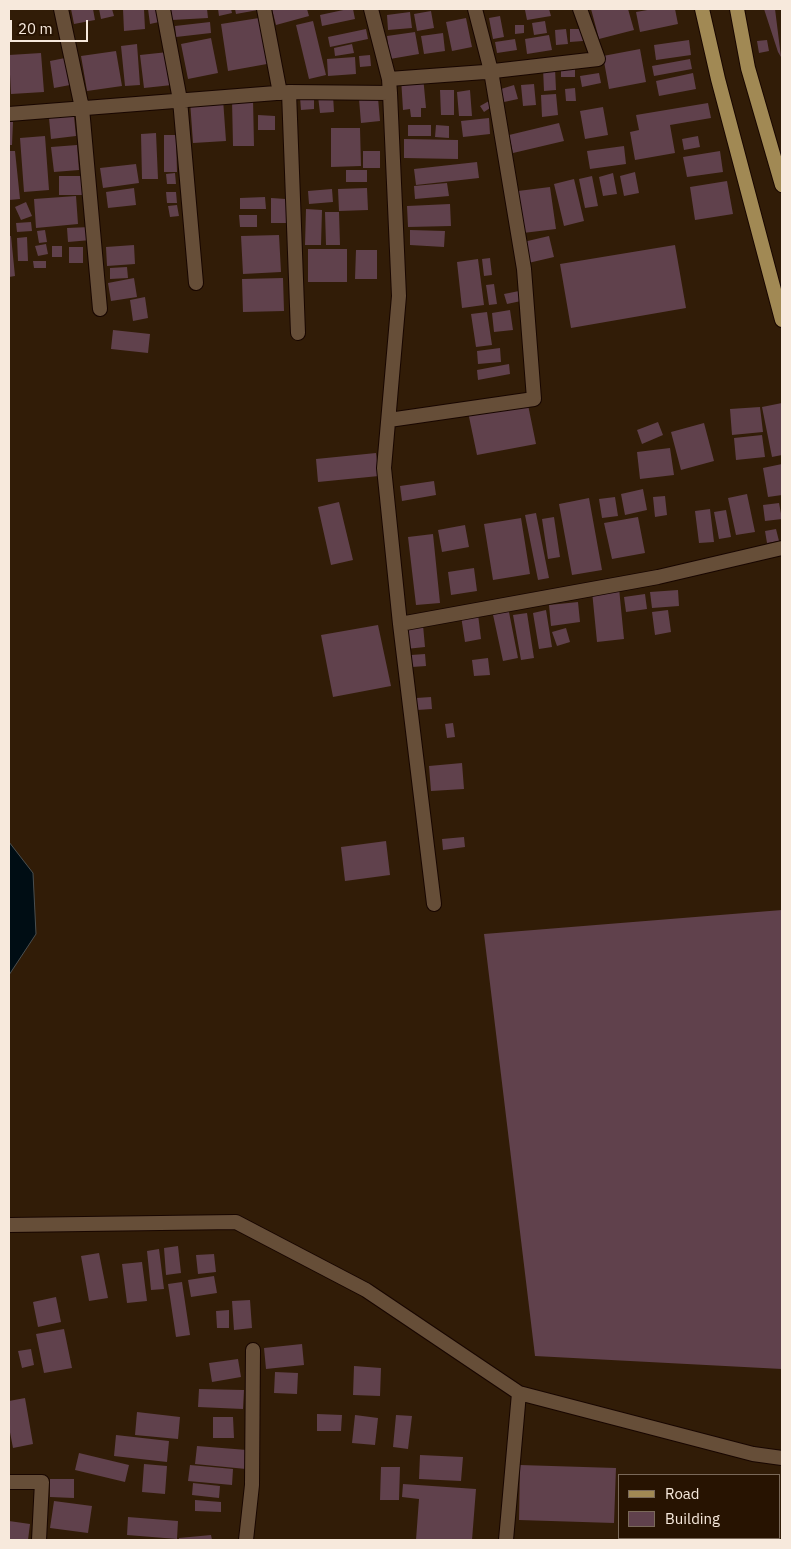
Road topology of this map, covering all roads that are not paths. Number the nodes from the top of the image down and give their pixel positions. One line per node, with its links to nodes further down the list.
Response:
1 (61, 9): 13 (street)
2 (163, 9): 12 (street)
3 (264, 9): 11 (street)
4 (371, 9): 10 (street)
5 (475, 9): 9 (street)
6 (580, 9): 9 (street)
7 (702, 9): 18 (main road)
8 (737, 9): 15 (main road)
9 (492, 72): 10 (street); 20 (street)
10 (389, 86): 11 (street); 20 (street)
11 (284, 92): 12 (street); 19 (street)
12 (180, 100): 13 (street); 16 (street)
13 (82, 108): 14 (street); 17 (street)
14 (9, 114)
15 (782, 185)
16 (196, 283)
17 (100, 309)
18 (782, 320)
19 (298, 333)
20 (389, 420): 22 (street)
21 (782, 548): 22 (street)
22 (400, 624): 23 (street)
23 (434, 904)
24 (9, 1225): 26 (street)
25 (253, 1350): 30 (street)
26 (519, 1393): 27 (street); 31 (street)
27 (782, 1458)
28 (9, 1482): 29 (street)
29 (39, 1540)
30 (246, 1540)
31 (506, 1540)

